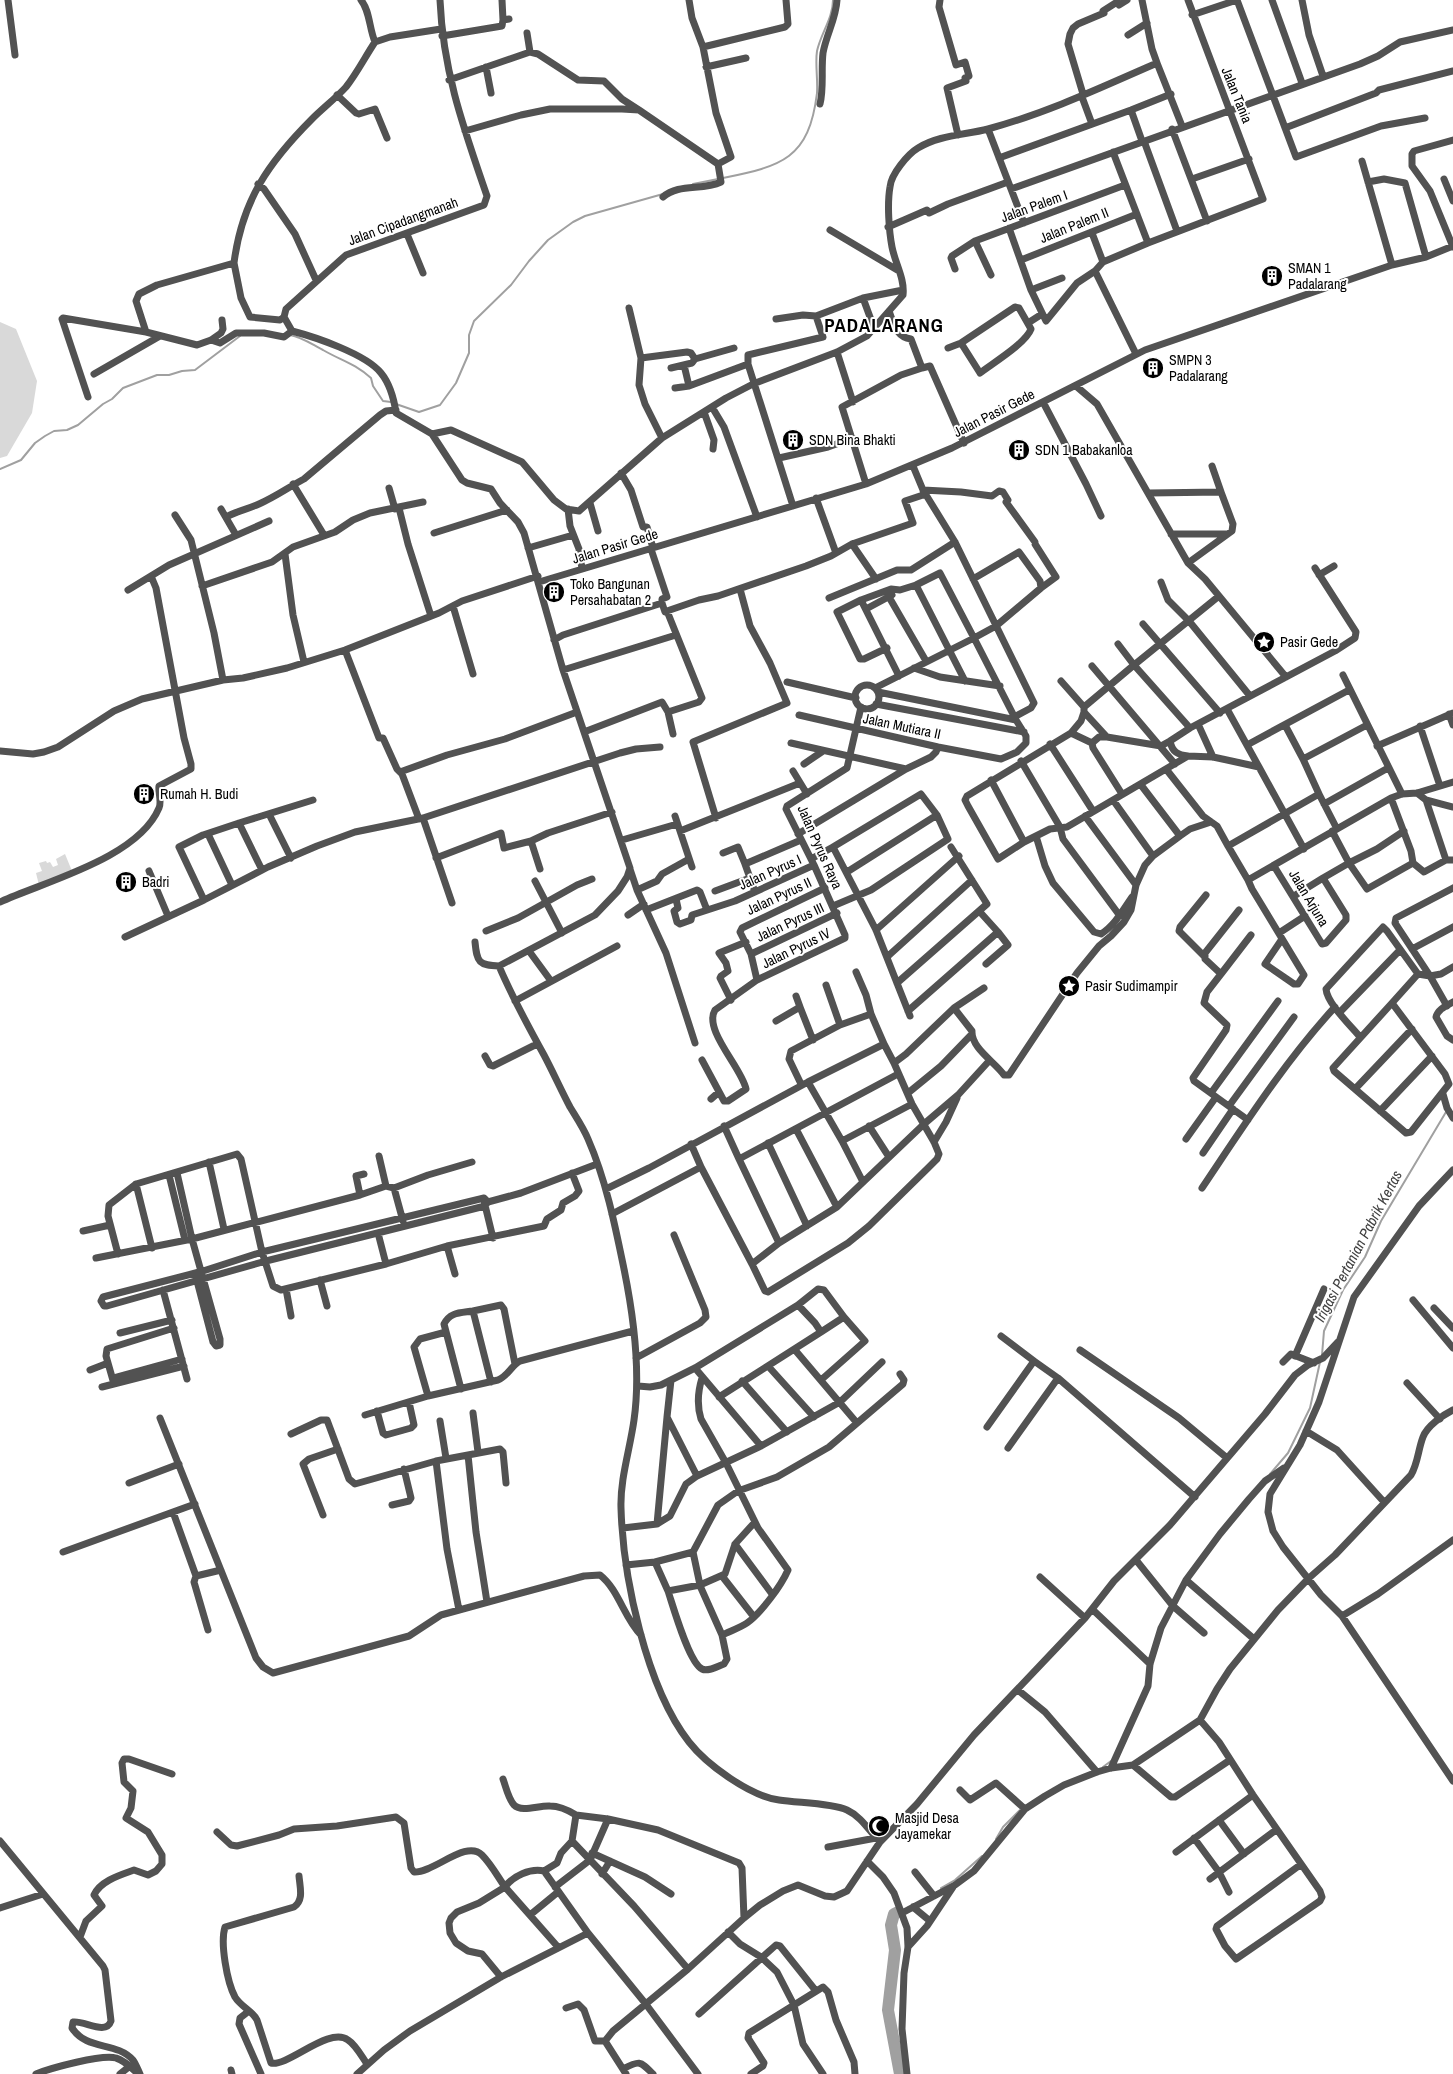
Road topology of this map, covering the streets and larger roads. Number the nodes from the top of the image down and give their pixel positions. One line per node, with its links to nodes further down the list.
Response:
1 (8, 0): 26 (street)
2 (361, 0): 23 (street)
3 (440, 0): 18 (street)
4 (502, 0): 18 (street)
5 (688, 0): 24 (street)
6 (786, 0): 24 (street)
7 (837, 0): 40 (street)
8 (940, 0): 51 (street)
9 (1127, 0): 39 (street)
10 (1142, 0): 16 (street)
11 (1188, 0): 15 (street, Jalan Tania)
12 (1237, 0): 15 (street); 38 (street)
13 (1272, 0): 34 (street)
14 (1302, 0): 32 (street)
15 (1192, 15): 43 (street, Jalan Tania)
16 (1147, 23): 21 (street); 28 (street)
17 (1453, 30): 32 (street)
18 (441, 32): 20 (street); 33 (street)
19 (527, 33): 25 (street)
20 (406, 34): 22 (street); 23 (street)
21 (1128, 35)
22 (412, 41)
23 (375, 42): 37 (street)
24 (703, 47): 29 (street)
25 (530, 52): 30 (street); 41 (street)
26 (15, 54)
27 (746, 58): 29 (street)
28 (1157, 63): 36 (street); 39 (street)
29 (706, 67): 59 (street)
30 (486, 68): 33 (street); 35 (street)
31 (1453, 71): 47 (street)
32 (1323, 76): 34 (street)
33 (449, 80): 50 (street)
34 (1302, 83): 38 (street)
35 (491, 93)
36 (1171, 94): 42 (street); 46 (street)
37 (337, 95): 52 (street); 63 (street)
38 (1272, 95): 43 (street); 47 (street)
39 (1082, 97): 45 (street); 48 (street)
40 (820, 104)
41 (639, 110): 50 (street); 59 (street)
42 (1131, 110): 45 (street); 54 (street)
43 (1230, 110): 46 (street); 57 (street, Jalan Tania)
44 (1425, 118): 47 (street)
45 (1092, 124): 56 (street)
46 (1182, 126): 49 (street)
47 (1285, 128)
48 (988, 129): 51 (street); 56 (street)
49 (1172, 129): 54 (street); 60 (street)
50 (464, 131): 76 (street, Jalan Cipadangmanah)
51 (958, 135): 71 (street)
52 (387, 138)
53 (1453, 140): 79 (street)
54 (1143, 141): 55 (street); 74 (street)
55 (1113, 152): 64 (street); 65 (street)
56 (999, 158): 64 (street)
57 (1249, 159): 60 (street); 69 (street, Jalan Tania)
58 (1362, 161): 62 (street)
59 (718, 164): 66 (street)
60 (1192, 179): 69 (street)
61 (1444, 179): 67 (street)
62 (1368, 182): 80 (street); 84 (street)
63 (258, 184): 83 (street); 91 (street)
64 (1009, 185): 70 (street); 71 (street)
65 (1125, 185): 68 (street); 70 (street, Jalan Palem I)
66 (663, 197)
67 (1453, 201)
68 (1137, 214): 75 (street, Jalan Palem II); 78 (street)
69 (1207, 221): 74 (street)
70 (1024, 223): 72 (street, Jalan Palem I)
71 (888, 227): 86 (street)
72 (1009, 228): 77 (street, Jalan Palem I); 81 (street)
73 (830, 230): 86 (street)
74 (1177, 231): 78 (street)
75 (1092, 233): 81 (street, Jalan Palem II); 82 (street)
76 (407, 234): 88 (street); 91 (street, Jalan Cipadangmanah)
77 (975, 241): 85 (street, Jalan Palem I); 89 (street)
78 (1148, 243): 82 (street)
79 (1453, 246): 80 (street, Jalan Pasir Gede)
80 (1426, 257): 84 (street, Jalan Pasir Gede)
81 (1021, 260): 93 (street)
82 (1103, 262): 87 (street)
83 (234, 263): 98 (street); 105 (street)
84 (1392, 265): 112 (street, Jalan Pasir Gede)
85 (955, 269)
86 (899, 270): 92 (street)
87 (1095, 271): 99 (street); 112 (street)
88 (423, 272)
89 (991, 275)
90 (1062, 278): 93 (street)
91 (316, 280): 98 (street, Jalan Cipadangmanah)
92 (903, 290): 94 (street); 96 (street)
93 (1031, 290): 99 (street)
94 (863, 298): 97 (street); 103 (street)
95 (630, 308): 113 (street)
96 (889, 311): 103 (street); 118 (street)
97 (816, 316): 100 (street); 115 (street)
98 (284, 317): 104 (street)
99 (1044, 317): 102 (street)
100 (776, 319)
101 (222, 320): 107 (street)
102 (1028, 323): 108 (street); 108 (street)
103 (874, 328): 111 (street)
104 (292, 331): 107 (street); 127 (street)
105 (146, 332): 106 (street); 124 (street)
106 (160, 336): 107 (street); 119 (street)
107 (211, 340)
108 (960, 343): 110 (street)
109 (734, 348): 114 (street)
110 (948, 348)
111 (837, 352): 120 (street); 125 (street)
112 (1136, 354): 122 (street, Jalan Pasir Gede)
113 (641, 358): 114 (street); 131 (street)
114 (695, 359): 116 (street)
115 (748, 364): 120 (street); 121 (street)
116 (684, 365): 117 (street); 121 (street)
117 (672, 368)
118 (922, 368): 125 (street); 133 (street)
119 (94, 374)
120 (753, 384): 128 (street); 135 (street)
121 (689, 386): 123 (street)
122 (1076, 386): 126 (street, Jalan Pasir Gede); 144 (street)
123 (675, 388)
124 (88, 397)
125 (852, 402): 132 (street)
126 (1043, 402): 133 (street, Jalan Pasir Gede); 154 (street)
127 (395, 404): 130 (street); 139 (street)
128 (712, 407): 129 (street); 156 (street)
129 (704, 412): 131 (street); 134 (street)
130 (432, 434): 151 (street); 152 (street)
131 (662, 438): 138 (street)
132 (852, 438): 135 (street); 140 (street)
133 (964, 443): 136 (street, Jalan Pasir Gede)
134 (713, 450)
135 (779, 458): 148 (street)
136 (913, 466): 140 (street, Jalan Pasir Gede); 142 (street)
137 (1212, 466): 143 (street)
138 (621, 472): 147 (street); 168 (street)
139 (294, 484): 155 (street); 163 (street)
140 (866, 484): 145 (street, Jalan Pasir Gede)
141 (389, 488): 149 (street)
142 (925, 492): 165 (street); 166 (street); 184 (street)
143 (1221, 492): 144 (street); 161 (street)
144 (1149, 493): 160 (street)
145 (816, 498): 148 (street, Jalan Pasir Gede); 169 (street)
146 (423, 502): 149 (street)
147 (590, 503): 151 (street); 158 (street)
148 (793, 506): 156 (street, Jalan Pasir Gede)
149 (397, 508): 163 (street); 196 (street)
150 (222, 509): 155 (street)
151 (568, 509): 164 (street)
152 (507, 510): 159 (street); 167 (street)
153 (175, 515): 171 (street)
154 (1101, 516)
155 (226, 517): 162 (street)
156 (757, 517): 168 (street, Jalan Pasir Gede)
157 (269, 521): 162 (street)
158 (598, 531)
159 (434, 533)
160 (1171, 534): 161 (street); 172 (street)
161 (1227, 534): 172 (street)
162 (236, 535): 171 (street)
163 (324, 535): 170 (street)
164 (573, 535): 167 (street); 175 (street)
165 (955, 542): 179 (street); 180 (street)
166 (852, 544): 169 (street); 179 (street)
167 (528, 548): 178 (street)
168 (652, 548): 175 (street, Jalan Pasir Gede); 192 (street)
169 (836, 553): 185 (street)
170 (286, 554): 183 (street); 209 (street)
171 (194, 555): 177 (street); 183 (street)
172 (1188, 563): 188 (street)
173 (1334, 566): 176 (street)
174 (1315, 568): 176 (street)
175 (582, 569): 178 (street, Jalan Pasir Gede)
176 (1319, 575): 217 (street)
177 (151, 576): 186 (street); 224 (street)
178 (538, 579): 193 (street, Jalan Pasir Gede); 202 (street)
179 (876, 579): 190 (street)
180 (973, 579): 184 (street); 199 (street)
181 (1161, 582): 197 (street)
182 (916, 585): 187 (street); 201 (street); 207 (street)
183 (202, 586): 218 (street)
184 (1042, 588): 199 (street)
185 (740, 589): 195 (street); 298 (street)
186 (128, 590)
187 (900, 590): 189 (street); 191 (street)
188 (1219, 596): 197 (street); 217 (street)
189 (889, 597): 194 (street); 208 (street)
190 (830, 598)
191 (861, 600): 194 (street); 205 (street)
192 (662, 603): 195 (street); 202 (street)
193 (453, 606): 196 (street, Jalan Pasir Gede); 214 (street)
194 (866, 609): 205 (street)
195 (667, 611): 200 (street)
196 (431, 616): 206 (street, Jalan Pasir Gede)
197 (1189, 621): 204 (street); 227 (street)
198 (1143, 624): 204 (street)
199 (996, 626): 201 (street); 237 (street)
200 (676, 634): 213 (street); 234 (street)
201 (974, 638): 207 (street); 222 (street)
202 (554, 640): 213 (street)
203 (1118, 644): 210 (street)
204 (1161, 644): 210 (street); 232 (street)
205 (887, 648): 216 (street)
206 (345, 650): 209 (street, Jalan Pasir Gede); 274 (street)
207 (949, 651): 208 (street); 219 (street)
208 (926, 661): 212 (street)
209 (304, 662): 218 (street, Jalan Pasir Gede)
210 (1134, 665): 223 (street); 244 (street)
211 (1092, 666): 223 (street)
212 (914, 668): 216 (street); 219 (street)
213 (563, 670): 233 (street)
214 (473, 674)
215 (1343, 675): 226 (street)
216 (899, 676): 225 (street)
217 (1286, 677): 227 (street)
218 (223, 680): 224 (street, Jalan Pasir Gede)
219 (965, 681): 222 (street)
220 (1061, 681): 231 (street)
221 (787, 682): 228 (street)
222 (1000, 686): 237 (street)
223 (1109, 686): 231 (street); 255 (street)
224 (175, 690): 259 (street, Jalan Pasir Gede); 356 (street)
225 (877, 690): 228 (street); 229 (street); 237 (street)
226 (1349, 690): 239 (street); 240 (street)
227 (1250, 696): 232 (street)
228 (856, 698): 230 (street)
229 (876, 704): 230 (street); 246 (street)
230 (861, 707): 243 (street)
231 (1084, 709): 248 (street); 249 (street)
232 (1224, 711): 238 (street); 254 (street)
233 (577, 712): 245 (street); 274 (street)
234 (668, 712): 245 (street); 247 (street)
235 (1451, 714): 241 (street); 242 (street)
236 (799, 715): 243 (street, Jalan Mutiara II)
237 (1015, 718): 246 (street)
238 (1198, 724): 244 (street); 263 (street)
239 (1285, 725): 254 (street); 264 (street)
240 (1367, 725): 256 (street); 264 (street)
241 (1453, 725)
242 (1420, 726): 256 (street); 279 (street)
243 (855, 728): 258 (street, Jalan Mutiara II); 262 (street)
244 (1190, 728): 250 (street)
245 (584, 732): 266 (street)
246 (1024, 732): 258 (street, Jalan Mutiara II)
247 (673, 734)
248 (1071, 734): 252 (street); 253 (street)
249 (1107, 737): 252 (street); 255 (street)
250 (1170, 740): 255 (street); 261 (street)
251 (792, 743): 260 (street)
252 (1092, 743): 282 (street)
253 (1050, 744): 265 (street); 291 (street)
254 (1247, 745): 269 (street)
255 (1161, 746): 268 (street)
256 (1377, 746): 270 (street)
257 (660, 747): 266 (street)
258 (938, 747): 271 (street)
259 (0, 751)
260 (823, 751): 262 (street); 267 (street)
261 (1188, 756): 263 (street); 268 (street)
262 (851, 757): 271 (street); 281 (street, Jalan Pyrus Raya)
263 (1213, 757): 269 (street)
264 (1303, 759): 283 (street)
265 (1021, 761): 275 (street); 303 (street)
266 (594, 762): 292 (street); 299 (street)
267 (804, 764)
268 (1175, 764): 272 (street)
269 (1259, 767): 293 (street)
270 (1388, 768): 284 (street); 289 (street)
271 (906, 769): 309 (street)
272 (1166, 769): 278 (street); 300 (street)
273 (793, 771): 277 (street)
274 (400, 772): 299 (street)
275 (991, 780): 312 (street); 312 (street)
276 (1453, 782): 279 (street)
277 (800, 784): 281 (street); 298 (street)
278 (1140, 784): 282 (street); 308 (street)
279 (1440, 786): 280 (street)
280 (1417, 793): 284 (street); 288 (street)
281 (807, 794): 309 (street, Jalan Pyrus Raya)
282 (1122, 794): 287 (street)
283 (1319, 794): 289 (street); 293 (street)
284 (1402, 794): 285 (street)
285 (1391, 798): 304 (street); 305 (street)
286 (313, 800): 294 (street)
287 (1113, 800): 291 (street); 319 (street)
288 (1426, 800): 290 (street); 323 (street)
289 (1324, 804): 304 (street)
290 (1453, 809)
291 (1093, 811): 297 (street)
292 (612, 812): 310 (street); 311 (street)
293 (1285, 813): 313 (street); 316 (street)
294 (270, 814): 301 (street); 320 (street)
295 (937, 815): 314 (street, Jalan Pyrus I); 334 (street); 350 (street, Jalan Pyrus III)
296 (675, 816): 302 (street)
297 (1085, 816): 303 (street); 342 (street)
298 (716, 818): 302 (street)
299 (421, 819): 320 (street); 321 (street)
300 (1211, 822): 308 (street); 313 (street)
301 (239, 823): 306 (street); 332 (street)
302 (679, 827): 310 (street); 322 (street)
303 (1060, 827): 307 (street); 366 (street)
304 (1335, 830): 316 (street); 325 (street)
305 (1404, 831): 325 (street); 326 (street)
306 (208, 834): 341 (street); 355 (street)
307 (1036, 836): 312 (street); 366 (street)
308 (1180, 836): 319 (street)
309 (800, 837): 324 (street, Jalan Pyrus Raya); 327 (street)
310 (622, 840): 330 (street)
311 (532, 841): 321 (street); 331 (street)
312 (1024, 842)
313 (1228, 846): 339 (street)
314 (834, 847): 324 (street, Jalan Pyrus I); 334 (street)
315 (951, 847): 318 (street)
316 (1304, 849): 328 (street)
317 (723, 853): 327 (street)
318 (959, 856): 338 (street); 369 (street)
319 (1153, 856): 342 (street)
320 (291, 858): 332 (street)
321 (436, 858): 358 (street)
322 (689, 858): 329 (street); 346 (street)
323 (1450, 860): 326 (street)
324 (813, 862): 343 (street, Jalan Pyrus Raya); 348 (street, Jalan Pyrus I)
325 (1348, 863): 336 (street); 344 (street)
326 (1413, 863): 344 (street)
327 (745, 864): 335 (street)
328 (1274, 866): 339 (street); 352 (street, Jalan Arjuna)
329 (692, 867)
330 (630, 868): 346 (street); 372 (street)
331 (540, 869)
332 (262, 870): 341 (street)
333 (149, 871): 365 (street)
334 (847, 872): 350 (street)
335 (750, 878): 347 (street); 348 (street)
336 (1323, 878): 352 (street); 367 (street, Jalan Arjuna)
337 (592, 879): 357 (street)
338 (972, 880): 363 (street); 385 (street)
339 (1248, 880): 374 (street)
340 (535, 881): 357 (street)
341 (232, 885): 355 (street)
342 (1136, 885): 349 (street)
343 (824, 888): 361 (street, Jalan Pyrus Raya); 378 (street, Jalan Pyrus II)
344 (1366, 888): 353 (street)
345 (1453, 888): 380 (street)
346 (637, 890): 359 (street)
347 (716, 891)
348 (755, 892): 360 (street, Jalan Pyrus I)
349 (1133, 894): 366 (street); 422 (street)
350 (858, 895): 361 (street, Jalan Pyrus III); 369 (street)
351 (1206, 895): 384 (street)
352 (1294, 896): 367 (street, Jalan Arjuna)
353 (1368, 896)
354 (676, 898): 359 (street); 360 (street); 360 (street, Jalan Pyrus I)
355 (204, 900): 365 (street)
356 (0, 902)
357 (547, 902): 370 (street); 372 (street)
358 (452, 903)
359 (645, 907): 364 (street); 416 (street)
360 (707, 910)
361 (835, 910): 376 (street, Jalan Pyrus Raya); 383 (street, Jalan Pyrus III)
362 (1238, 910): 384 (street)
363 (980, 912): 371 (street); 395 (street)
364 (628, 915)
365 (168, 916): 375 (street)
366 (1120, 916)
367 (1305, 916): 374 (street)
368 (1453, 927): 380 (street)
369 (876, 930): 385 (street)
370 (486, 931)
371 (998, 932): 386 (street); 395 (street)
372 (562, 933): 382 (street)
373 (1251, 935): 390 (street)
374 (1281, 936): 374 (street)
375 (125, 937)
376 (845, 938): 393 (street, Jalan Pyrus IV)
377 (476, 942): 387 (street)
378 (746, 942): 383 (street); 399 (street)
379 (617, 946): 394 (street)
380 (1412, 949): 392 (street)
381 (1400, 950): 391 (street); 406 (street); 406 (street)
382 (529, 951): 387 (street); 394 (street)
383 (751, 954): 393 (street, Jalan Pyrus III)
384 (1204, 956): 390 (street)
385 (887, 957): 395 (street)
386 (986, 964)
387 (499, 966): 401 (street)
388 (1453, 968): 392 (street)
389 (856, 972): 407 (street)
390 (1221, 974): 431 (street)
391 (1418, 974): 392 (street); 402 (street)
392 (1430, 976): 403 (street)
393 (757, 980): 399 (street, Jalan Pyrus IV)
394 (551, 981): 401 (street)
395 (897, 983)
396 (826, 985): 410 (street)
397 (984, 988): 405 (street)
398 (796, 996): 404 (street)
399 (730, 1000): 427 (street, Jalan Pyrus IV)
400 (1278, 1001): 431 (street)
401 (515, 1002): 417 (street)
402 (1392, 1002): 411 (street); 413 (street)
403 (1450, 1004): 415 (street)
404 (800, 1007): 409 (street); 414 (street)
405 (954, 1008): 412 (street); 423 (street)
406 (1338, 1010): 413 (street); 438 (street)
407 (871, 1014): 410 (street); 418 (street)
408 (1294, 1017): 434 (street)
409 (776, 1021)
410 (840, 1025): 414 (street)
411 (1412, 1029): 420 (street); 426 (street)
412 (972, 1034): 422 (street); 428 (street)
413 (1360, 1037): 426 (street)
414 (813, 1040): 425 (street)
415 (1453, 1040)
416 (695, 1043)
417 (538, 1044): 419 (street); 454 (street)
418 (884, 1044): 423 (street); 425 (street)
419 (484, 1056)
420 (1432, 1056): 429 (street); 435 (street)
421 (702, 1060): 427 (street)
422 (989, 1061): 430 (street)
423 (894, 1063): 424 (street)
424 (898, 1074): 428 (street); 436 (street)
425 (804, 1083): 436 (street); 440 (street)
426 (1355, 1089): 435 (street)
427 (719, 1092): 432 (street)
428 (908, 1093): 433 (street)
429 (1443, 1094): 435 (street); 437 (street)
430 (958, 1095): 439 (street); 445 (street)
431 (1214, 1095): 434 (street); 443 (street)
432 (711, 1099)
433 (912, 1104): 439 (street); 441 (street)
434 (1231, 1108): 438 (street); 448 (street)
435 (1380, 1111)
436 (826, 1112): 442 (street); 444 (street)
437 (1450, 1112)
438 (1248, 1120): 463 (street)
439 (924, 1124): 445 (street); 450 (street)
440 (724, 1126): 447 (street); 451 (street)
441 (869, 1126): 444 (street); 450 (street)
442 (796, 1129): 446 (street); 467 (street)
443 (1186, 1140)
444 (842, 1141): 460 (street)
445 (934, 1142): 490 (street)
446 (768, 1143): 451 (street); 473 (street)
447 (692, 1144): 455 (street); 464 (street)
448 (1203, 1153)
449 (379, 1156): 462 (street)
450 (889, 1157): 460 (street)
451 (739, 1159): 481 (street)
452 (209, 1162): 458 (street); 470 (street); 474 (street)
453 (472, 1162): 462 (street)
454 (597, 1164): 457 (street); 464 (street)
455 (702, 1167): 468 (street); 490 (street)
456 (1453, 1170): 512 (street)
457 (572, 1173): 466 (street); 479 (street)
458 (173, 1174): 461 (street); 480 (street)
459 (364, 1174): 465 (street)
460 (863, 1182): 467 (street)
461 (136, 1184): 471 (street); 484 (street)
462 (390, 1187): 465 (street); 469 (street)
463 (1202, 1188)
464 (606, 1189): 468 (street)
465 (360, 1196): 470 (street)
466 (485, 1202): 469 (street); 472 (street); 479 (street)
467 (836, 1207): 473 (street)
468 (612, 1214): 507 (street)
469 (402, 1218): 472 (street); 478 (street)
470 (255, 1222): 474 (street); 485 (street)
471 (110, 1225): 475 (street); 486 (street)
472 (405, 1226): 476 (street)
473 (808, 1226): 481 (street)
474 (224, 1229): 480 (street)
475 (83, 1231)
476 (378, 1233): 482 (street); 489 (street)
477 (674, 1235): 517 (street)
478 (329, 1236): 482 (street); 485 (street)
479 (493, 1238): 483 (street)
480 (189, 1240): 484 (street); 492 (street)
481 (779, 1243): 490 (street)
482 (332, 1245): 488 (street)
483 (447, 1246): 489 (street); 491 (street)
484 (152, 1248): 486 (street)
485 (262, 1252): 488 (street); 492 (street)
486 (118, 1254): 487 (street)
487 (96, 1258)
488 (266, 1262): 492 (street); 494 (street)
489 (386, 1264): 493 (street)
490 (752, 1264)
491 (455, 1274)
492 (200, 1275): 492 (street); 496 (street); 496 (street)
493 (320, 1280): 494 (street); 499 (street)
494 (286, 1289): 502 (street)
495 (1324, 1289): 516 (street)
496 (163, 1290): 504 (street)
497 (1412, 1300): 513 (street)
498 (798, 1305): 503 (street); 509 (street); 526 (street)
499 (327, 1306)
500 (1434, 1308): 506 (street)
501 (472, 1311): 508 (street); 524 (street); 536 (street)
502 (291, 1316)
503 (844, 1317): 509 (street); 533 (street)
504 (172, 1320): 505 (street); 510 (street)
505 (174, 1328): 520 (street); 523 (street)
506 (1453, 1328)
507 (633, 1331): 517 (street); 524 (street)
508 (446, 1332): 540 (street); 541 (street)
509 (821, 1332): 514 (street)
510 (120, 1333)
511 (1001, 1336): 519 (street)
512 (1338, 1342): 518 (street); 556 (street)
513 (1453, 1348)
514 (795, 1350): 525 (street); 533 (street)
515 (1080, 1350): 565 (street)
516 (1295, 1356): 518 (street); 522 (street)
517 (636, 1358): 538 (street)
518 (1319, 1360): 565 (street)
519 (1034, 1361): 530 (street); 555 (street)
520 (183, 1362): 531 (street); 534 (street)
521 (882, 1362): 544 (street)
522 (1284, 1362)
523 (108, 1363): 527 (street); 534 (street)
524 (515, 1364): 536 (street)
525 (768, 1366): 535 (street); 550 (street)
526 (695, 1368): 529 (street); 532 (street)
527 (90, 1370)
528 (900, 1374): 554 (street)
529 (702, 1378): 542 (street); 567 (street)
530 (1058, 1378): 560 (street); 575 (street)
531 (187, 1379)
532 (671, 1380): 538 (street); 549 (street)
533 (821, 1380): 544 (street)
534 (113, 1381): 539 (street)
535 (742, 1381): 542 (street); 557 (street)
536 (491, 1382): 540 (street)
537 (1407, 1383): 552 (street)
538 (638, 1386): 583 (street)
539 (102, 1387)
540 (460, 1389): 541 (street)
541 (428, 1396): 543 (street)
542 (718, 1397): 559 (street)
543 (409, 1402): 546 (street); 546 (street)
544 (840, 1402): 550 (street); 554 (street)
545 (1453, 1410): 552 (street)
546 (377, 1411): 548 (street)
547 (473, 1412): 562 (street)
548 (364, 1414)
549 (667, 1417): 571 (street); 582 (street)
550 (814, 1417): 557 (street)
551 (160, 1418): 568 (street)
552 (1440, 1419): 576 (street)
553 (440, 1421): 564 (street)
554 (857, 1423): 574 (street)
555 (987, 1427)
556 (1306, 1431): 569 (street); 576 (street)
557 (787, 1432): 559 (street)
558 (291, 1434): 561 (street)
559 (761, 1446): 567 (street)
560 (1008, 1448)
561 (338, 1449): 570 (street); 580 (street)
562 (478, 1452): 563 (street); 573 (street)
563 (468, 1454): 564 (street); 600 (street)
564 (446, 1458): 566 (street)
565 (1227, 1458): 575 (street)
566 (436, 1461): 570 (street); 603 (street)
567 (726, 1463): 571 (street); 574 (street)
568 (179, 1464): 572 (street); 577 (street)
569 (1286, 1466): 595 (street); 596 (street)
570 (404, 1469): 578 (street)
571 (698, 1476): 582 (street)
572 (129, 1483)
573 (506, 1483)
574 (738, 1491): 581 (street); 587 (street)
575 (1195, 1497): 588 (street)
576 (1384, 1502): 595 (street)
577 (194, 1504): 579 (street); 591 (street)
578 (392, 1505)
579 (173, 1512): 586 (street); 592 (street)
580 (323, 1515)
581 (755, 1522): 585 (street); 599 (street)
582 (657, 1524): 583 (street)
583 (624, 1528): 590 (street)
584 (1453, 1540): 604 (street)
585 (735, 1544): 593 (street); 599 (street)
586 (63, 1552)
587 (693, 1552): 589 (street); 597 (street)
588 (1136, 1560): 601 (street); 602 (street)
589 (655, 1562): 590 (street); 598 (street)
590 (626, 1565): 610 (street)
591 (221, 1570): 592 (street); 603 (street)
592 (196, 1576): 607 (street)
593 (722, 1576): 597 (street); 605 (street)
594 (1040, 1577): 606 (street)
595 (1308, 1578): 604 (street); 611 (street)
596 (1186, 1580): 601 (street); 611 (street)
597 (700, 1585): 598 (street); 609 (street)
598 (668, 1591): 609 (street)
599 (772, 1594): 605 (street)
600 (486, 1602): 603 (street); 610 (street)
601 (1173, 1606): 608 (street); 612 (street)
602 (1092, 1609): 606 (street); 612 (street)
603 (459, 1610)
604 (1342, 1616): 621 (street)
605 (754, 1617): 609 (street)
606 (1085, 1618): 613 (street)
607 (208, 1630)
608 (1204, 1633)
609 (722, 1635)
610 (643, 1637): 631 (street)
611 (1254, 1639): 614 (street)
612 (1150, 1664): 617 (street)
613 (1018, 1690): 618 (street); 631 (street)
614 (1200, 1720): 615 (street); 616 (street)
615 (1230, 1760): 616 (street); 623 (street)
616 (1133, 1765): 617 (street)
617 (1111, 1768): 618 (street)
618 (1097, 1772): 624 (street)
619 (172, 1774): 662 (street)
620 (503, 1778): 625 (street)
621 (1453, 1782)
622 (960, 1790): 624 (street)
623 (1253, 1796): 627 (street); 628 (street)
624 (1025, 1809): 647 (street)
625 (576, 1815): 626 (street); 633 (street)
626 (608, 1819): 637 (street); 658 (street)
627 (1219, 1820): 630 (street); 636 (street)
628 (1276, 1830): 636 (street); 640 (street)
629 (216, 1832): 648 (street)
630 (1194, 1838): 635 (street); 643 (street)
631 (878, 1840): 634 (street); 639 (street)
632 (0, 1841): 651 (street)
633 (572, 1841): 637 (street); 641 (street)
634 (828, 1847)
635 (1176, 1852)
636 (1244, 1854): 643 (street)
637 (591, 1856): 638 (street); 644 (street); 649 (street)
638 (610, 1861): 644 (street); 652 (street)
639 (867, 1861): 656 (street); 658 (street)
640 (1300, 1865): 640 (street)
641 (544, 1871): 648 (street); 649 (street)
642 (916, 1872): 653 (street)
643 (1220, 1872): 646 (street); 650 (street)
644 (602, 1874): 666 (street)
645 (299, 1876): 672 (street)
646 (1210, 1879)
647 (955, 1885): 653 (street); 659 (street)
648 (505, 1888): 657 (street); 667 (street)
649 (557, 1889): 657 (street); 661 (street)
650 (1229, 1892)
651 (43, 1894): 655 (street); 662 (street)
652 (671, 1894)
653 (934, 1896): 654 (street)
654 (913, 1907): 656 (street); 659 (street)
655 (0, 1908)
656 (902, 1913): 664 (street)
657 (530, 1915): 663 (street)
658 (744, 1918): 660 (street)
659 (930, 1922): 664 (street)
660 (728, 1932): 665 (street); 666 (street)
661 (588, 1933): 663 (street); 669 (street)
662 (80, 1938): 680 (street)
663 (558, 1947): 667 (street)
664 (908, 1947): 688 (street)
665 (761, 1957): 668 (street); 670 (street); 673 (street)
666 (688, 1969): 669 (street)
667 (501, 1977): 675 (street)
668 (816, 1991): 670 (street); 687 (street)
669 (645, 2003): 674 (street); 684 (street)
670 (794, 2005): 685 (street); 686 (street)
671 (566, 2008): 674 (street)
672 (249, 2011): 675 (street); 681 (street)
673 (699, 2014)
674 (605, 2041): 677 (street)
675 (367, 2064): 682 (street)
676 (130, 2066): 678 (street); 679 (street); 680 (street)
677 (624, 2072): 683 (street)
678 (36, 2074)
679 (120, 2074)
680 (139, 2074)
681 (261, 2074)
682 (356, 2074)
683 (653, 2074)
684 (698, 2074)
685 (750, 2074)
686 (823, 2074)
687 (855, 2074)
688 (907, 2074)

